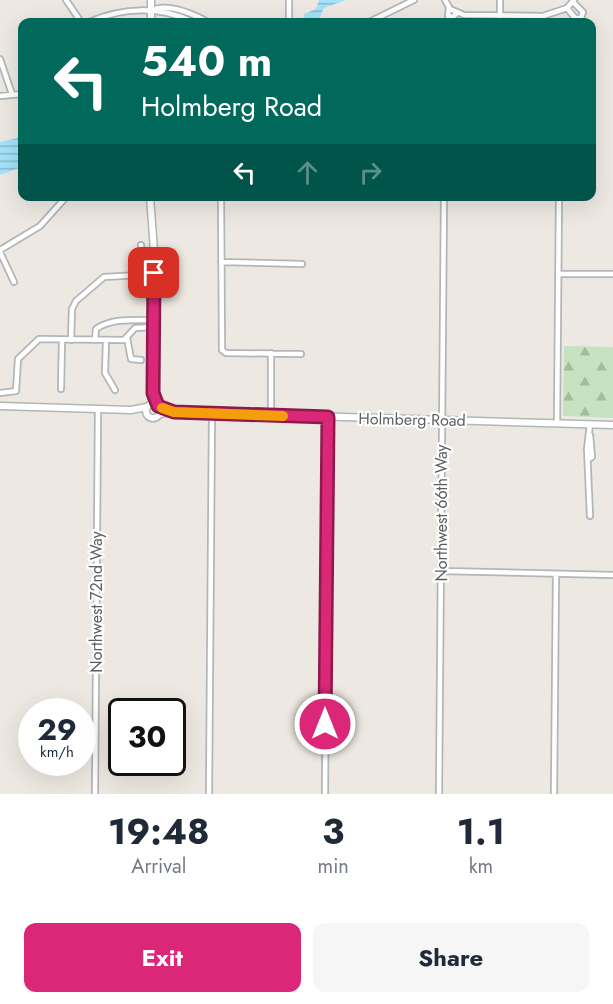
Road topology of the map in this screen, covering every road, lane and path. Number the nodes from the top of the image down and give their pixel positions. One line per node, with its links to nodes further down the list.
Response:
1 (66, 0): 10 (street)
2 (151, 0): 8 (street)
3 (289, 0): 14 (street)
4 (414, 0): 15 (street)
5 (445, 0): 9 (street)
6 (500, 0): 9 (street)
7 (571, 4): 9 (street)
8 (151, 11): 11 (street); 12 (street); 13 (street)
9 (500, 16)
10 (78, 18)
11 (99, 18)
12 (151, 18)
13 (187, 18)
14 (289, 18)
15 (377, 18)
16 (0, 59): 17 (street)
17 (12, 94): 18 (street); 19 (street)
18 (18, 94)
19 (0, 96)
20 (62, 201): 26 (street)
21 (150, 201): 33 (street)
22 (221, 201): 27 (street)
23 (444, 201): 58 (street, Northwest 66th Way)
24 (559, 201): 29 (street)
25 (141, 245): 37 (street)
26 (0, 251): 31 (street)
27 (221, 262): 28 (street); 40 (street)
28 (302, 264)
29 (558, 274): 30 (street); 59 (street)
30 (613, 274)
31 (14, 282)
32 (127, 320): 33 (street); 34 (street); 38 (street)
33 (154, 323): 34 (street); 46 (street)
34 (130, 333): 36 (street)
35 (62, 339): 37 (street); 43 (street); 45 (street)
36 (127, 339): 39 (street); 42 (street)
37 (71, 340): 38 (street)
38 (94, 340): 39 (street)
39 (106, 340): 44 (street)
40 (271, 353): 41 (street); 56 (street)
41 (301, 354)
42 (141, 360)
43 (61, 389)
44 (115, 390)
45 (0, 393)
46 (153, 393): 48 (street); 49 (street)
47 (0, 406): 50 (street)
48 (148, 406): 49 (street); 51 (street); 55 (street)
49 (157, 406): 52 (street, Holmberg Road); 54 (street)
50 (98, 410): 51 (street); 66 (street, Northwest 72nd Way)
51 (135, 410): 55 (street)
52 (174, 412): 53 (street, Holmberg Road); 54 (street, Holmberg Road)
53 (212, 413): 56 (street, Holmberg Road); 67 (street)
54 (159, 414): 55 (street, Holmberg Road)
55 (146, 415)
56 (271, 415): 57 (street, Holmberg Road)
57 (328, 417): 58 (street, Holmberg Road); 68 (street)
58 (442, 420): 59 (street, Holmberg Road); 63 (street, Northwest 66th Way)
59 (557, 423): 60 (street, Holmberg Road)
60 (590, 424): 61 (street, Holmberg Road); 62 (street)
61 (613, 425)
62 (590, 516)
63 (441, 571): 64 (street); 69 (street, Northwest 66th Way)
64 (556, 574): 65 (street); 70 (street)
65 (613, 575)
66 (95, 794)
67 (209, 794)
68 (325, 794)
69 (439, 794)
70 (554, 794)

